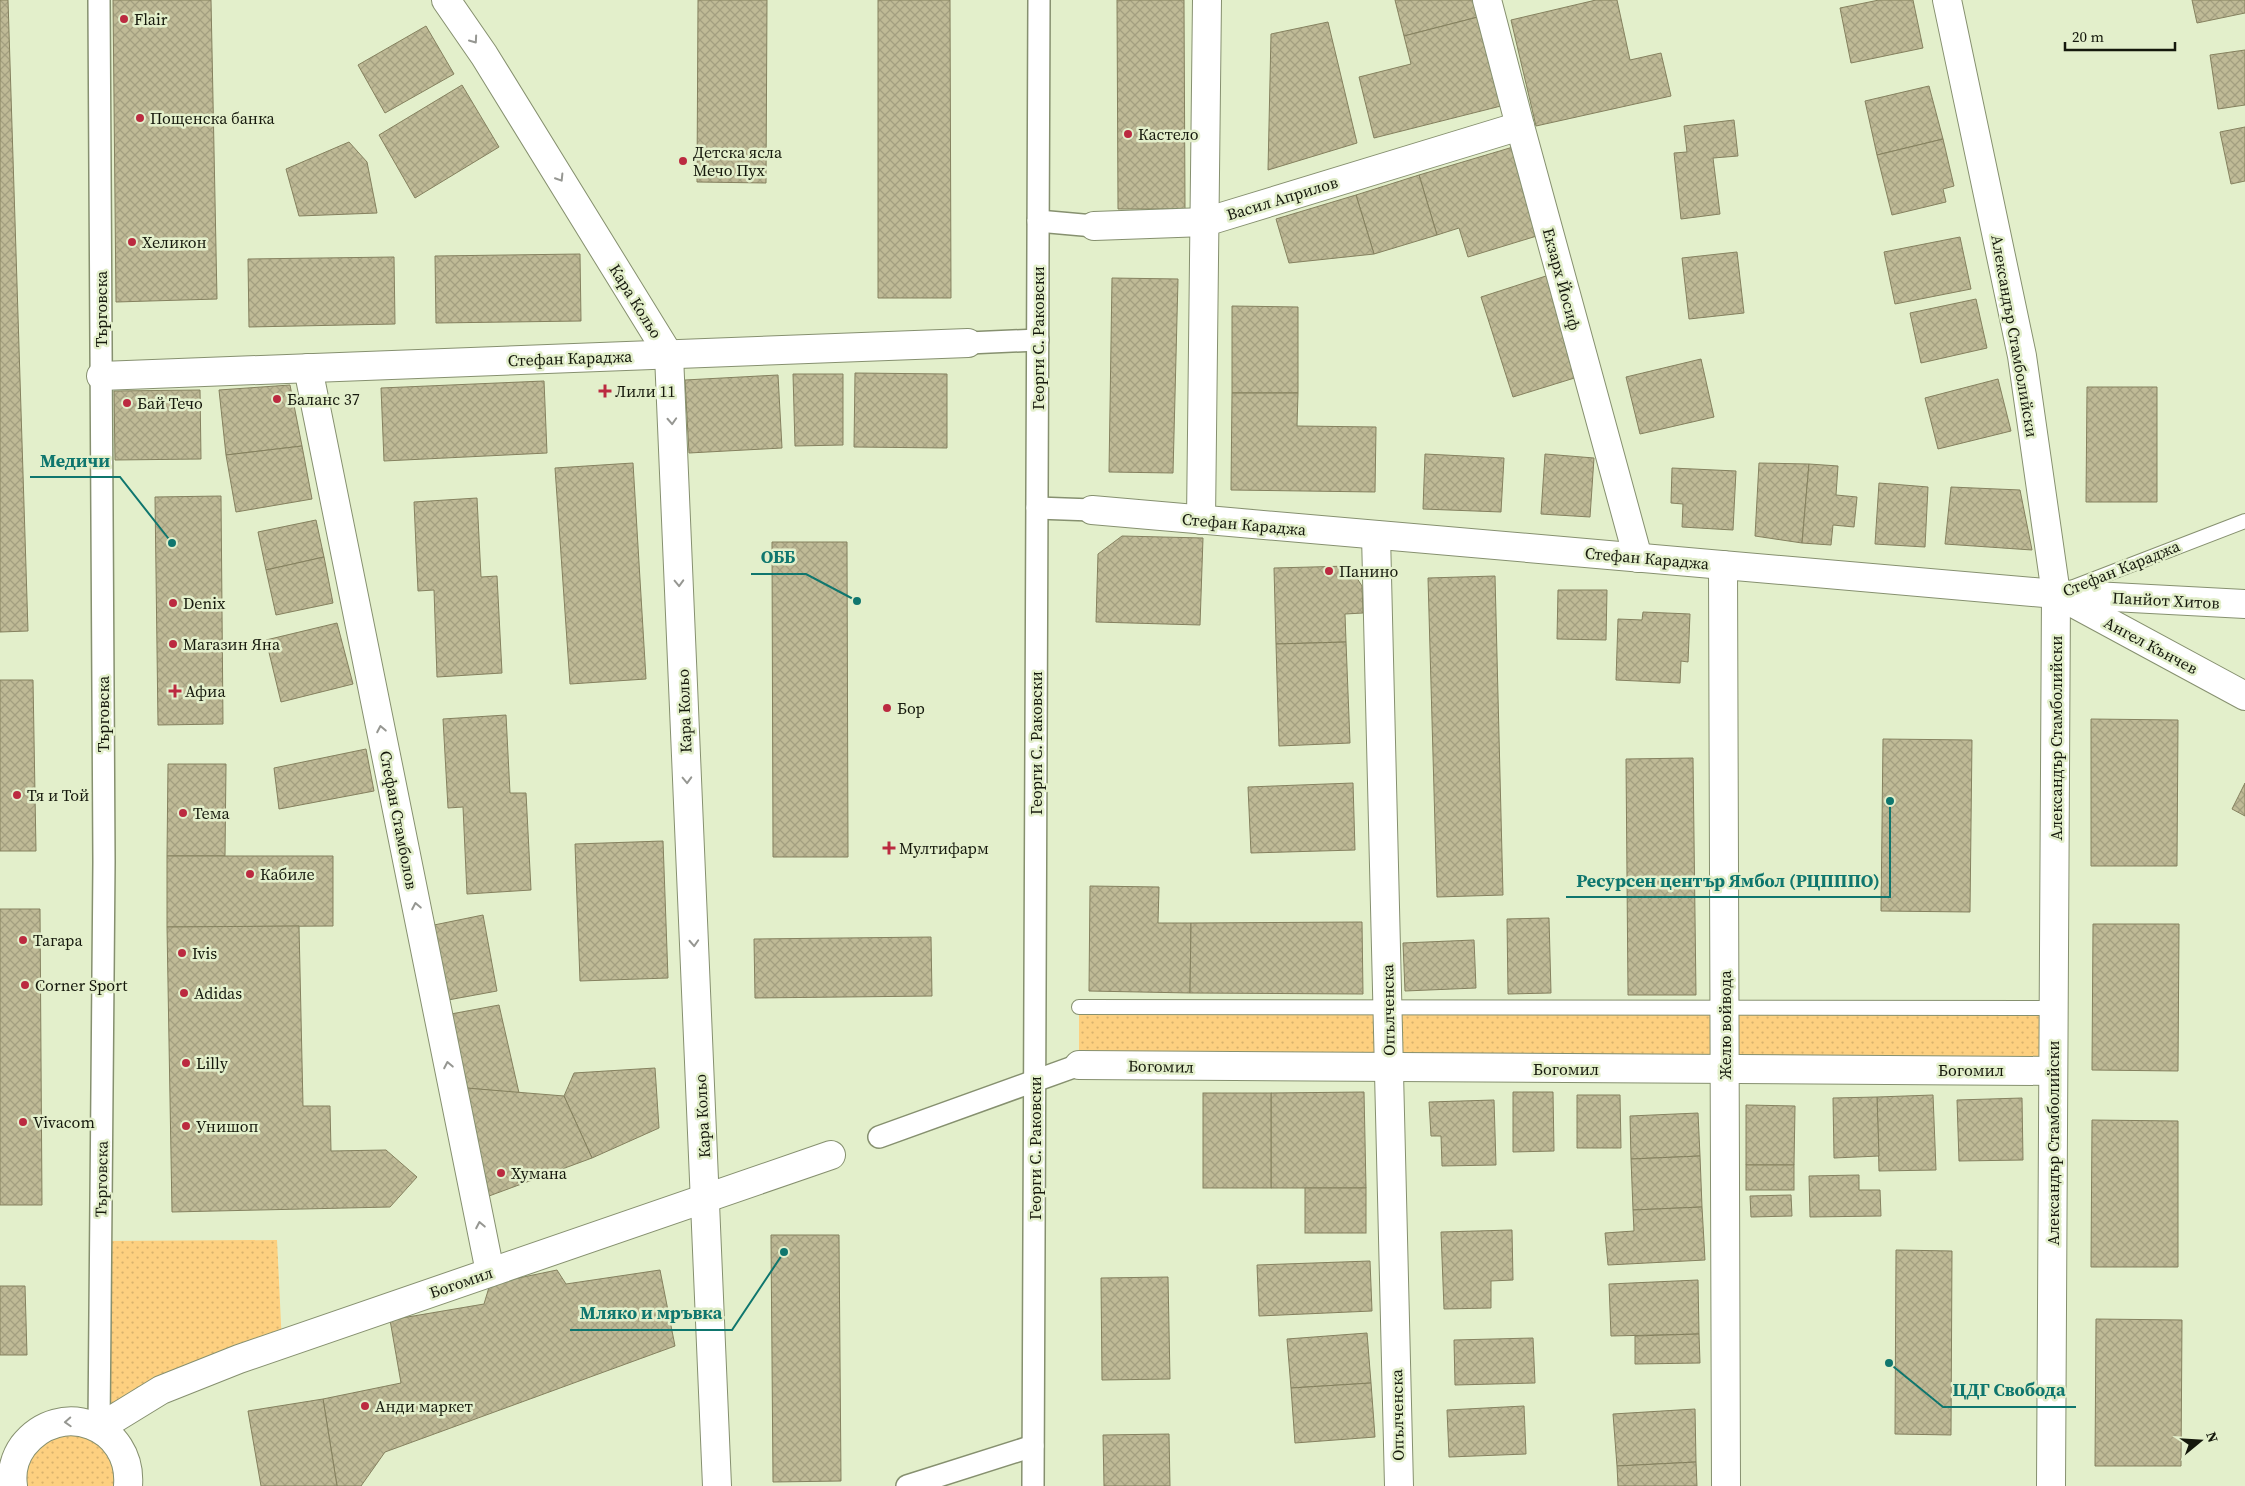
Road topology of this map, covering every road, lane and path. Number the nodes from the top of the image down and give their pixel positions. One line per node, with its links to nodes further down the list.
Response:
1 (100, 0): 15 (street, Търговска)
2 (446, 0): 13 (street, Кара Кольо, one-way to 13)
3 (1039, 0): 8 (street, Георги С. Раковски)
4 (1207, 0): 9 (street)
5 (1488, 0): 7 (street, Екзарх Йосиф)
6 (1947, 0): 23 (street, Александър Стамболийски)
7 (1520, 126): 9 (street, Васил Априлов); 21 (street, Екзарх Йосиф)
8 (1038, 221): 10 (street, Васил Априлов); 11 (street, Георги С. Раковски)
9 (1205, 222): 10 (street, Васил Априлов); 18 (street)
10 (1094, 226)
11 (1038, 340): 12 (street, Стефан Караджа); 16 (street, Георги С. Раковски)
12 (968, 343): 13 (street, Стефан Караджа)
13 (669, 355): 14 (street, Стефан Караджа); 37 (street, Кара Кольо, one-way to 37)
14 (308, 368): 15 (street, Стефан Караджа); 38 (street, Стефан Стамболов, one-way to 14)
15 (101, 376): 39 (street, Търговска)
16 (1037, 508): 17 (street, Стефан Караджа); 34 (street, Георги С. Раковски)
17 (1092, 510): 18 (street, Стефан Караджа)
18 (1201, 520): 20 (street, Стефан Караджа)
19 (2245, 521): 23 (lane, Стефан Караджа)
20 (1376, 535): 21 (street, Стефан Караджа); 27 (street, Опълченска)
21 (1638, 558): 22 (street, Стефан Караджа)
22 (1723, 565): 23 (street, Стефан Караджа); 28 (street, Желю войвода)
23 (2056, 594): 24 (street, Панйот Хитов); 25 (street, Ангел Кънчев); 29 (street, Александър Стамболийски)
24 (2245, 604)
25 (2245, 696)
26 (1079, 1007): 27 (lane)
27 (1388, 1007): 28 (lane); 31 (street, Опълченска)
28 (1725, 1008): 29 (lane); 32 (street, Желю войвода)
29 (2054, 1008): 33 (street, Александър Стамболийски)
30 (1078, 1065): 31 (street, Богомил); 34 (street)
31 (1389, 1068): 32 (street, Богомил); 46 (street, Опълченска)
32 (1725, 1069): 33 (street, Богомил); 47 (street, Желю войвода)
33 (2053, 1071): 48 (street, Александър Стамболийски)
34 (1035, 1081): 35 (street); 40 (street, Георги С. Раковски)
35 (879, 1137)
36 (830, 1154): 37 (street, Богомил)
37 (705, 1198): 38 (street, Богомил); 43 (street, Кара Кольо)
38 (490, 1272): 39 (street, Богомил)
39 (99, 1428): 41 (street, one-way to 41); 42 (street)
40 (1033, 1446): 44 (street); 45 (street, Георги С. Раковски)
41 (9, 1475)
42 (128, 1486)
43 (717, 1486)
44 (908, 1486)
45 (1033, 1486)
46 (1399, 1486)
47 (1726, 1486)
48 (2051, 1486)

